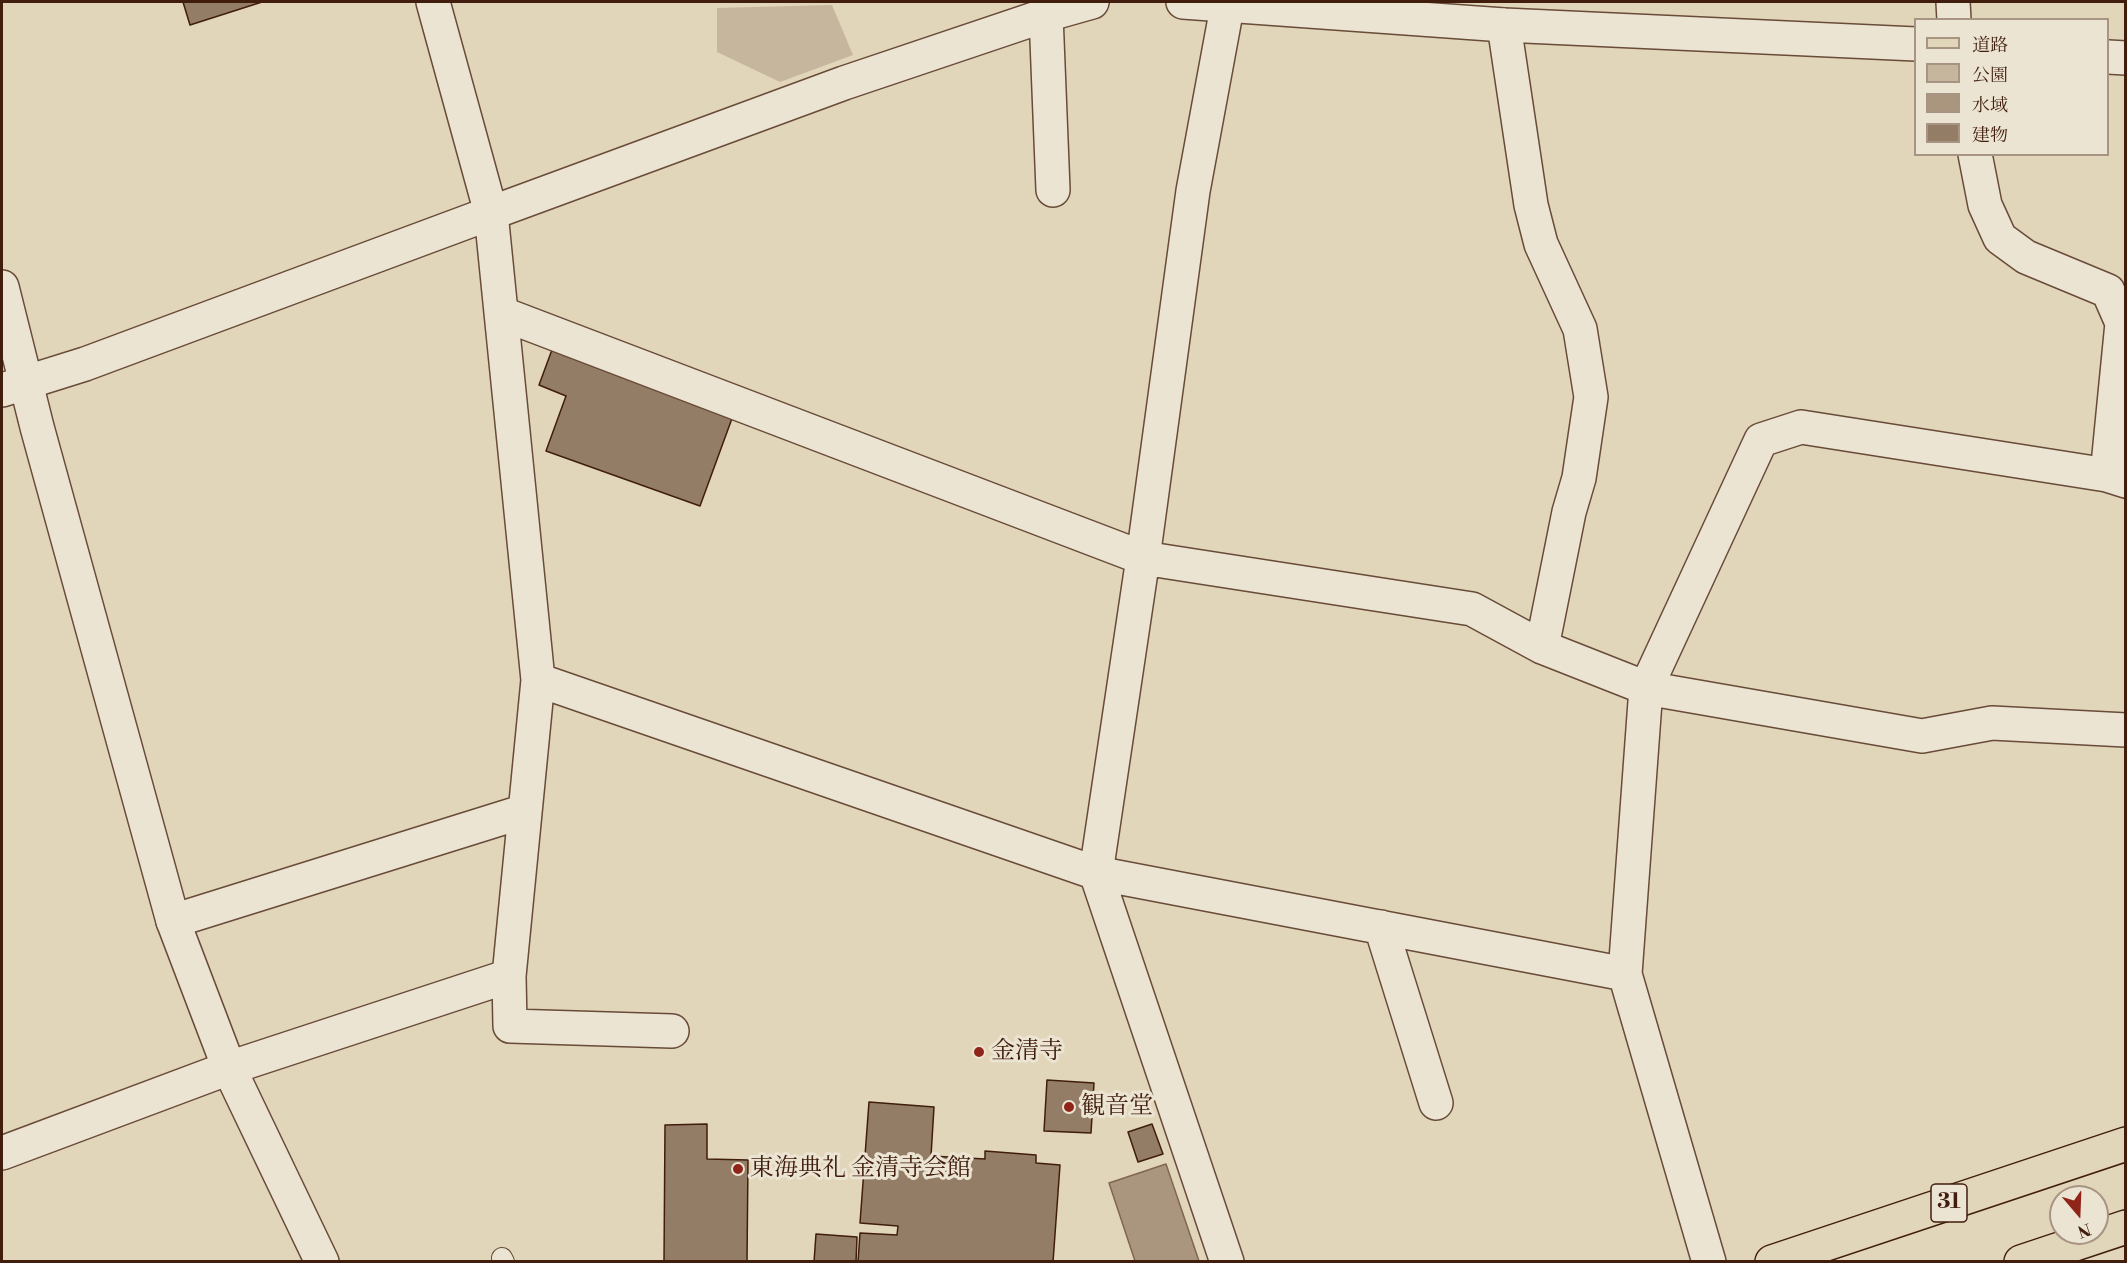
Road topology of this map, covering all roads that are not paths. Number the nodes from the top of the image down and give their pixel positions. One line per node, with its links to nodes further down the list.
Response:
1 (433, 2): 14 (street)
2 (1092, 2): 6 (street)
3 (1183, 2): 4 (street)
4 (1228, 2): 8 (street); 19 (street)
5 (1953, 2): 7 (street)
6 (1046, 15): 13 (street); 14 (street)
7 (1954, 18)
8 (1504, 25): 9 (street); 20 (street)
9 (1914, 44)
10 (2109, 57): 11 (street)
11 (2126, 58)
12 (1976, 156): 18 (street)
13 (1053, 190)
14 (491, 213): 16 (street); 17 (street)
15 (2, 287): 17 (street)
16 (502, 314): 19 (street); 21 (street)
17 (13, 386): 26 (street)
18 (2116, 478): 22 (street)
19 (1143, 558): 20 (street); 25 (street)
20 (1542, 647): 22 (street)
21 (538, 680): 24 (street); 25 (street)
22 (1646, 688): 23 (street); 28 (street)
23 (2126, 730)
24 (525, 811): 26 (street); 29 (street)
25 (1096, 873): 27 (street); 37 (street)
26 (173, 921): 31 (street)
27 (1381, 927): 28 (street); 32 (street)
28 (1625, 974): 38 (street)
29 (509, 976): 30 (street); 31 (street)
30 (672, 1031)
31 (229, 1068): 34 (street); 36 (street)
32 (1436, 1103)
33 (2126, 1144): 39 (main road, 31)
34 (2, 1153)
35 (2126, 1227): 40 (main road)
36 (322, 1262)
37 (1227, 1262)
38 (1709, 1262)
39 (1772, 1262)
40 (2021, 1262)

